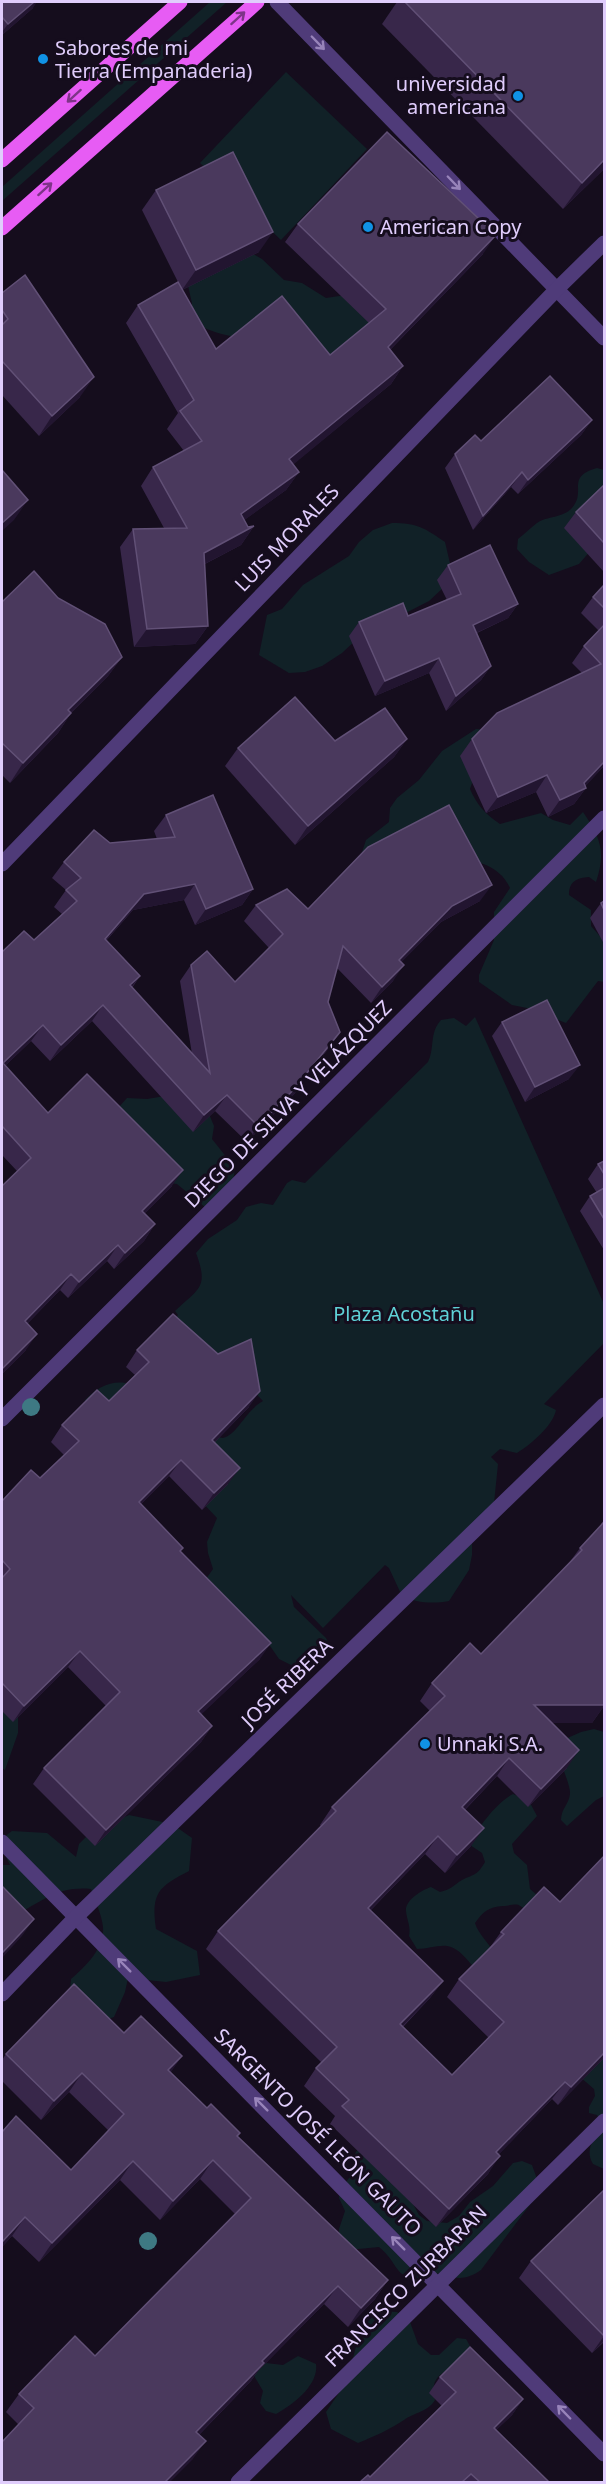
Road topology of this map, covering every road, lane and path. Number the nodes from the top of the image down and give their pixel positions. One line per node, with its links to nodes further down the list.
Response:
1 (180, 2): 4 (main road, one-way to 4)
2 (257, 2): 5 (main road, one-way to 2)
3 (277, 2): 7 (street, one-way to 7)
4 (2, 160)
5 (2, 228)
6 (604, 243): 7 (street, LUIS MORALES)
7 (557, 289): 8 (street); 10 (street, LUIS MORALES)
8 (604, 338)
9 (604, 818): 12 (street, DIEGO DE SILVA Y VELÁZQUEZ)
10 (2, 864)
11 (604, 1405): 14 (street, JOSÉ RIBERA)
12 (2, 1419)
13 (2, 1842): 14 (street, SARGENTO JOSÉ LEÓN GAUTO)
14 (76, 1917): 15 (street, JOSÉ RIBERA); 17 (street, SARGENTO JOSÉ LEÓN GAUTO, one-way to 14)
15 (2, 1994)
16 (604, 2121): 17 (street, FRANCISCO ZURBARAN)
17 (438, 2283): 18 (street, SARGENTO JOSÉ LEÓN GAUTO, one-way to 17); 19 (street, FRANCISCO ZURBARAN)
18 (604, 2454)
19 (238, 2482)

